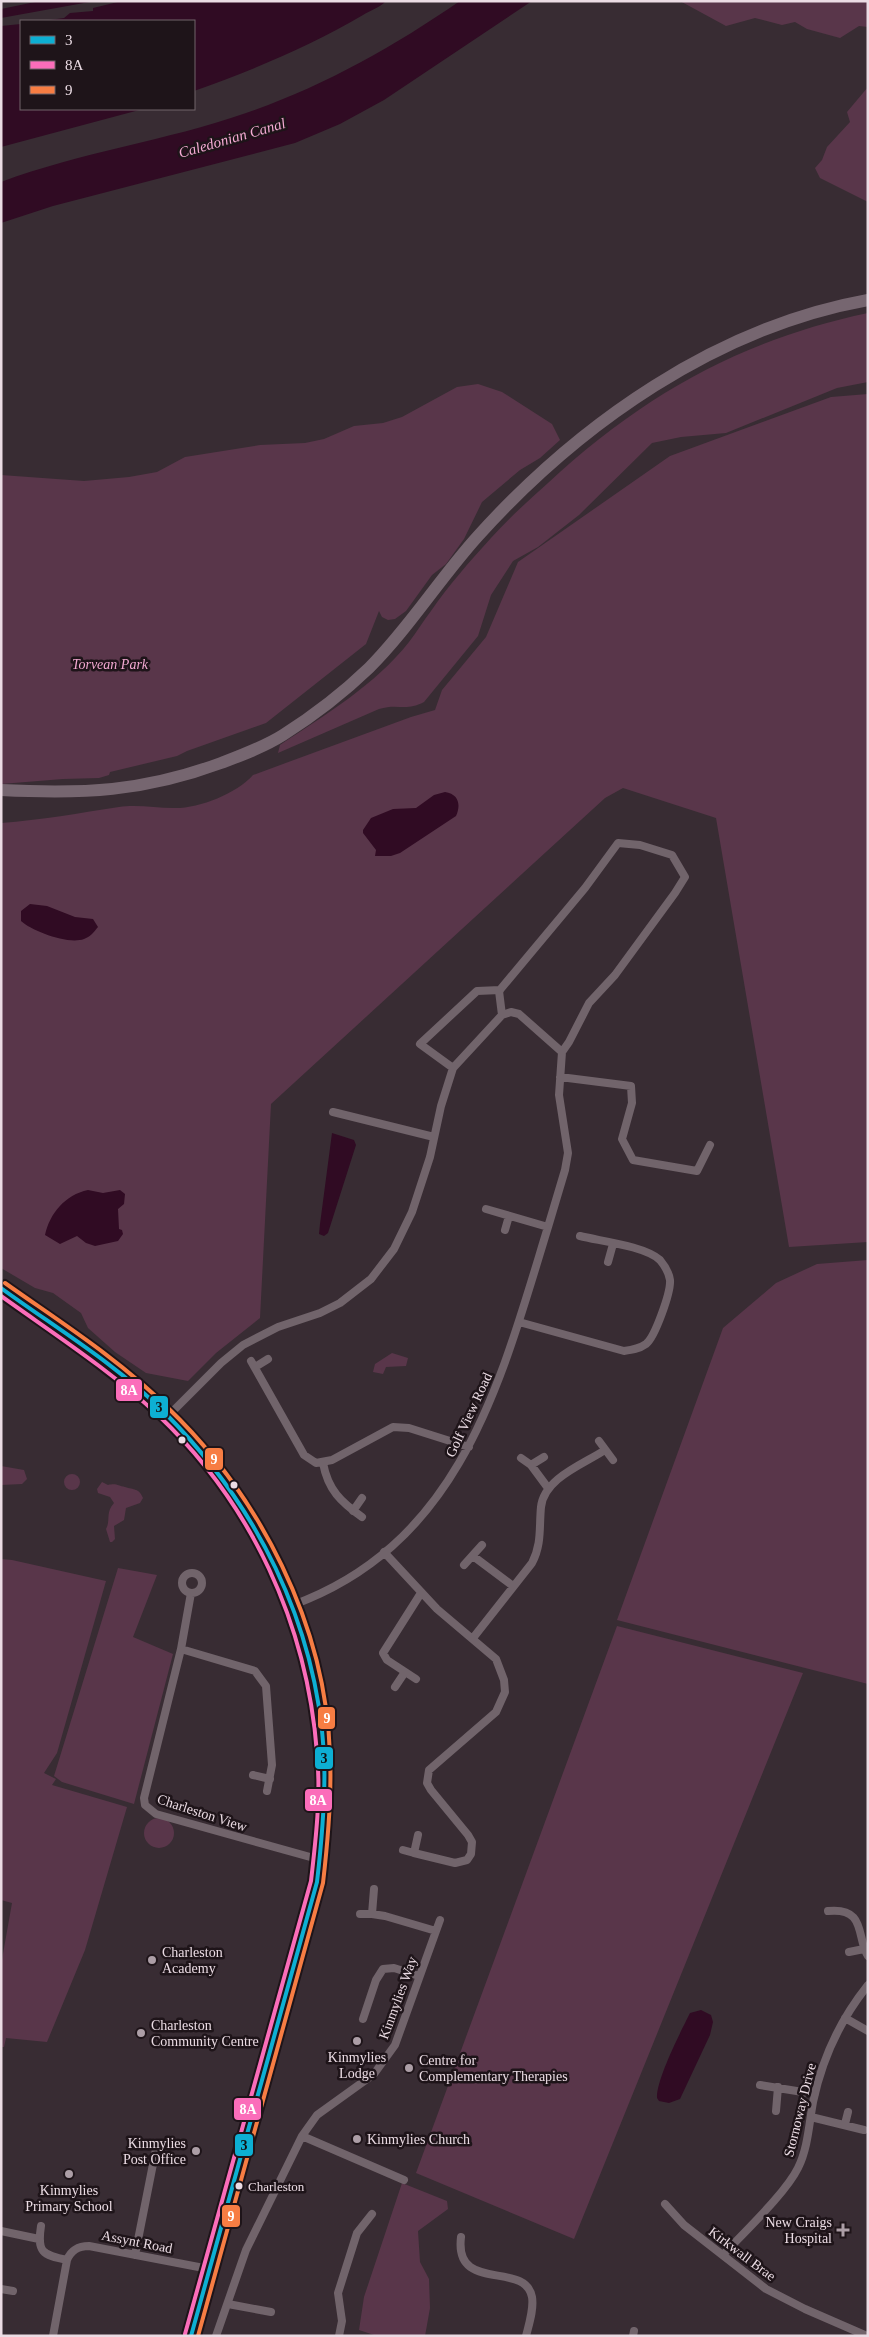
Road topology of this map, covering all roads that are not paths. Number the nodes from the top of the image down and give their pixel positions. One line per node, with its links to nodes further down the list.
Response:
1 (868, 300): 2 (highway)
2 (1, 790)
3 (500, 990): 4 (street); 5 (street); 6 (street)
4 (502, 1015): 5 (street); 6 (street)
5 (562, 1052): 7 (street, Golf View Road)
6 (453, 1068): 9 (street)
7 (560, 1077): 10 (street); 13 (street, Golf View Road)
8 (333, 1112): 9 (street)
9 (434, 1137): 21 (street)
10 (710, 1145)
11 (486, 1209): 12 (street)
12 (509, 1216): 13 (street); 14 (street)
13 (548, 1227): 19 (street, Golf View Road)
14 (505, 1230)
15 (580, 1236): 16 (street)
16 (613, 1244): 17 (street); 19 (street)
17 (608, 1262)
18 (1, 1288): 21 (street)
19 (519, 1322): 23 (street, Golf View Road)
20 (268, 1359): 28 (street)
21 (168, 1416): 41 (street)
22 (598, 1441): 24 (street)
23 (469, 1447): 28 (street); 35 (street, Golf View Road)
24 (606, 1450): 27 (street); 30 (street)
25 (544, 1457): 29 (street)
26 (521, 1458): 29 (street)
27 (612, 1460)
28 (324, 1463): 32 (street)
29 (531, 1465): 30 (street)
30 (548, 1488): 38 (street)
31 (362, 1498): 32 (street)
32 (353, 1511): 33 (street)
33 (362, 1517)
34 (482, 1545): 36 (street)
35 (384, 1552): 40 (street); 41 (street, Golf View Road)
36 (473, 1556): 37 (street); 38 (street)
37 (464, 1565)
38 (513, 1586): 42 (street)
39 (191, 1593): 43 (street, Charleston View)
40 (421, 1594): 42 (street); 44 (street)
41 (293, 1605): 53 (street)
42 (474, 1638): 52 (street)
43 (181, 1649): 48 (street); 53 (street, Charleston View)
44 (405, 1672): 45 (street); 46 (street)
45 (416, 1679)
46 (395, 1688)
47 (253, 1775): 48 (street)
48 (270, 1779): 49 (street)
49 (268, 1791)
50 (418, 1835): 52 (street)
51 (403, 1850): 52 (street)
52 (414, 1853)
53 (321, 1860): 87 (street)
54 (374, 1889): 57 (street)
55 (828, 1911): 61 (street)
56 (360, 1914): 57 (street)
57 (372, 1914): 59 (street)
58 (440, 1920): 59 (street, Kinmylies Way)
59 (436, 1931): 62 (street, Kinmylies Way)
60 (848, 1952): 61 (street)
61 (866, 1953)
62 (420, 1976): 65 (street); 75 (street, Kinmylies Way)
63 (868, 1985): 64 (street, Stornoway Drive)
64 (845, 2018): 66 (street); 69 (street, Stornoway Drive)
65 (363, 2019)
66 (868, 2031)
67 (760, 2085): 68 (street)
68 (778, 2088): 69 (street); 70 (street)
69 (815, 2094): 72 (street, Stornoway Drive)
70 (776, 2111)
71 (848, 2112): 73 (street)
72 (811, 2117): 73 (street); 85 (street, Stornoway Drive)
73 (845, 2124): 74 (street)
74 (864, 2130)
75 (302, 2136): 77 (street); 90 (street, Kinmylies Way)
76 (156, 2148): 84 (street)
77 (404, 2180)
78 (666, 2204): 85 (street, Kirkwall Brae)
79 (372, 2214): 95 (street)
80 (41, 2226): 83 (street)
81 (1, 2231): 83 (street)
82 (461, 2237): 96 (street)
83 (39, 2239): 86 (street)
84 (135, 2255): 86 (street, Assynt Road); 87 (street, Assynt Road)
85 (723, 2255): 97 (street, Kirkwall Brae)
86 (67, 2260): 92 (street)
87 (209, 2269): 93 (street)
88 (1, 2289): 89 (street)
89 (13, 2291)
90 (228, 2304): 91 (street); 94 (street, Kinmylies Way)
91 (271, 2312)
92 (53, 2336)
93 (191, 2336)
94 (216, 2336)
95 (339, 2336)
96 (526, 2336)
97 (867, 2336)

